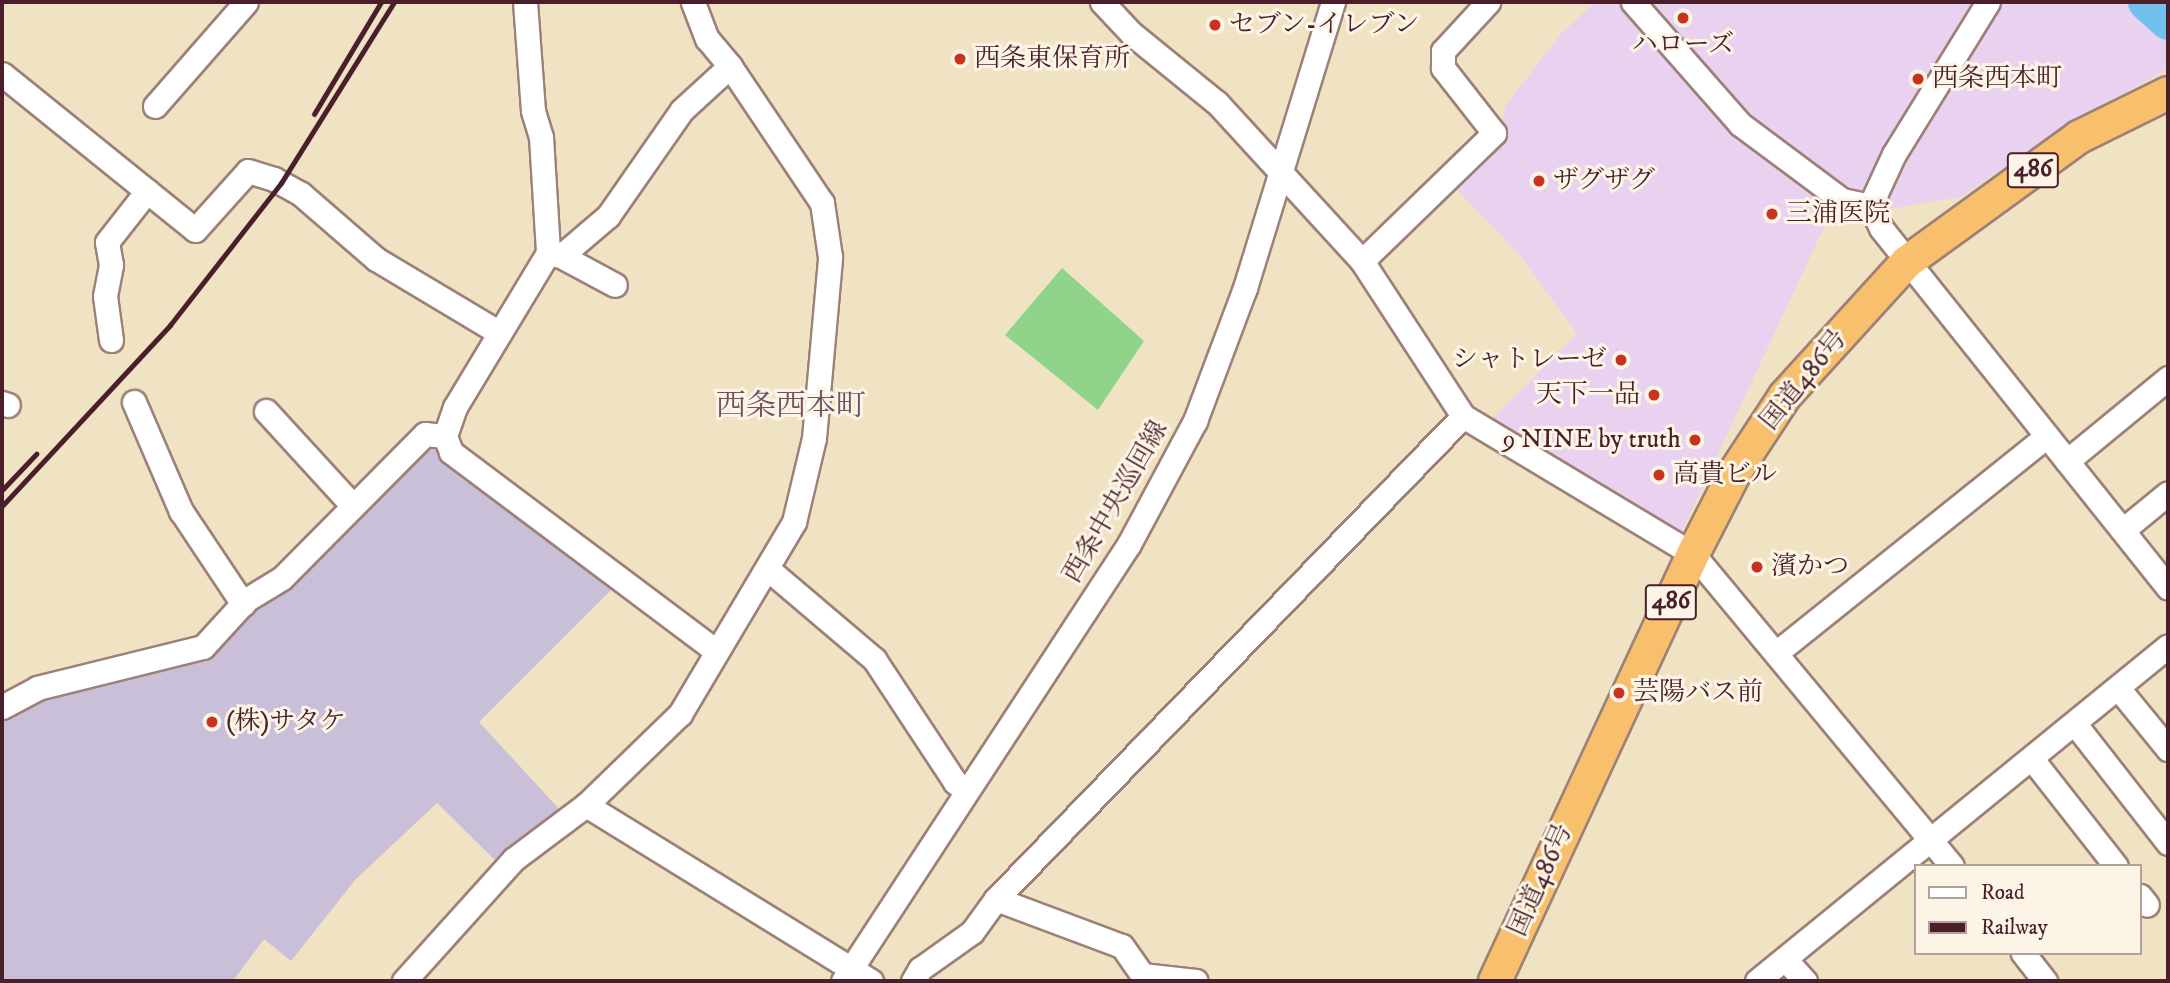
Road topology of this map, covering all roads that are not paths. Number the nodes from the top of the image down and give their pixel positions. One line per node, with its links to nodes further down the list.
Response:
1 (246, 2): 12 (street)
2 (525, 2): 16 (street)
3 (693, 2): 9 (street)
4 (1102, 2): 13 (street)
5 (1333, 2): 13 (street, 西条中央巡回線)
6 (1488, 2): 17 (street)
7 (1633, 2): 15 (street)
8 (1988, 2): 15 (street)
9 (730, 66): 16 (street); 33 (street)
10 (2, 74): 14 (street)
11 (2168, 93): 18 (highway, 国道486号 / 486)
12 (155, 106)
13 (1281, 175): 17 (street); 44 (street, 西条中央巡回線)
14 (147, 191): 20 (street); 21 (street)
15 (1870, 206): 18 (street)
16 (554, 255): 19 (street); 20 (street)
17 (1362, 261): 25 (street)
18 (1908, 262): 27 (street); 32 (highway, 国道486号 / 486)
19 (615, 285)
20 (498, 332): 26 (street)
21 (111, 340)
22 (2168, 378): 28 (street)
23 (134, 402): 35 (street)
24 (267, 411): 30 (street)
25 (1463, 416): 32 (street); 50 (street)
26 (445, 436): 30 (street); 37 (street)
27 (2047, 436): 28 (street); 38 (street)
28 (2067, 461): 31 (street)
29 (2168, 493): 31 (street)
30 (352, 505): 35 (street)
31 (2123, 530): 34 (street)
32 (1693, 554): 38 (street); 58 (highway, 国道486号 / 486)
33 (769, 570): 37 (street); 44 (street)
34 (2168, 587)
35 (243, 604): 40 (street)
36 (2168, 646): 39 (street)
37 (716, 651): 45 (street)
38 (1776, 653): 46 (street)
39 (2118, 688): 41 (street); 42 (street)
40 (2, 707)
41 (2075, 724): 43 (street); 47 (street)
42 (2168, 749)
43 (2032, 759): 46 (street); 49 (street)
44 (965, 790): 53 (street, 西条中央巡回線)
45 (586, 805): 53 (street); 54 (street)
46 (1932, 842): 48 (street); 52 (street)
47 (2168, 843)
48 (1950, 864)
49 (2114, 864)
50 (996, 899): 56 (street); 57 (street)
51 (2024, 955): 61 (street)
52 (1785, 959): 59 (street); 60 (street)
53 (847, 975): 55 (street)
54 (404, 981)
55 (871, 981)
56 (914, 981)
57 (1196, 981)
58 (1495, 981)
59 (1757, 981)
60 (1805, 981)
61 (2045, 981)

